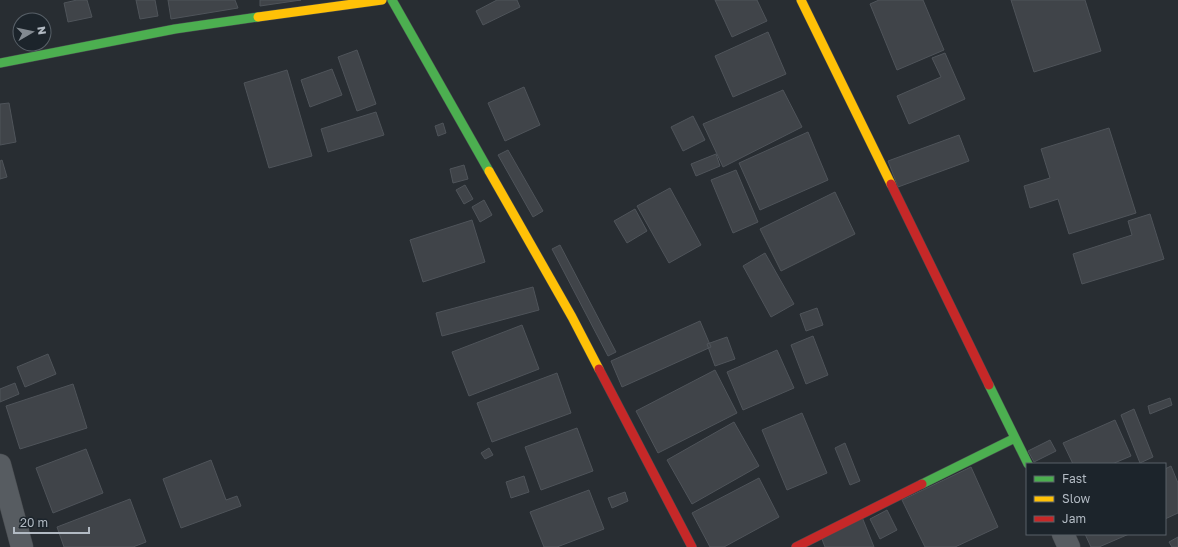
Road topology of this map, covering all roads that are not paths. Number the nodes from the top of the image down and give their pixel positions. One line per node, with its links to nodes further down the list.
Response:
1 (382, 0): 4 (street)
2 (392, 0): 10 (street)
3 (801, 0): 5 (street)
4 (0, 63)
5 (1016, 438): 6 (street); 11 (street)
6 (1028, 463)
7 (0, 464): 9 (street)
8 (1063, 535): 12 (street)
9 (22, 547)
10 (692, 547)
11 (796, 547)
12 (1069, 547)

